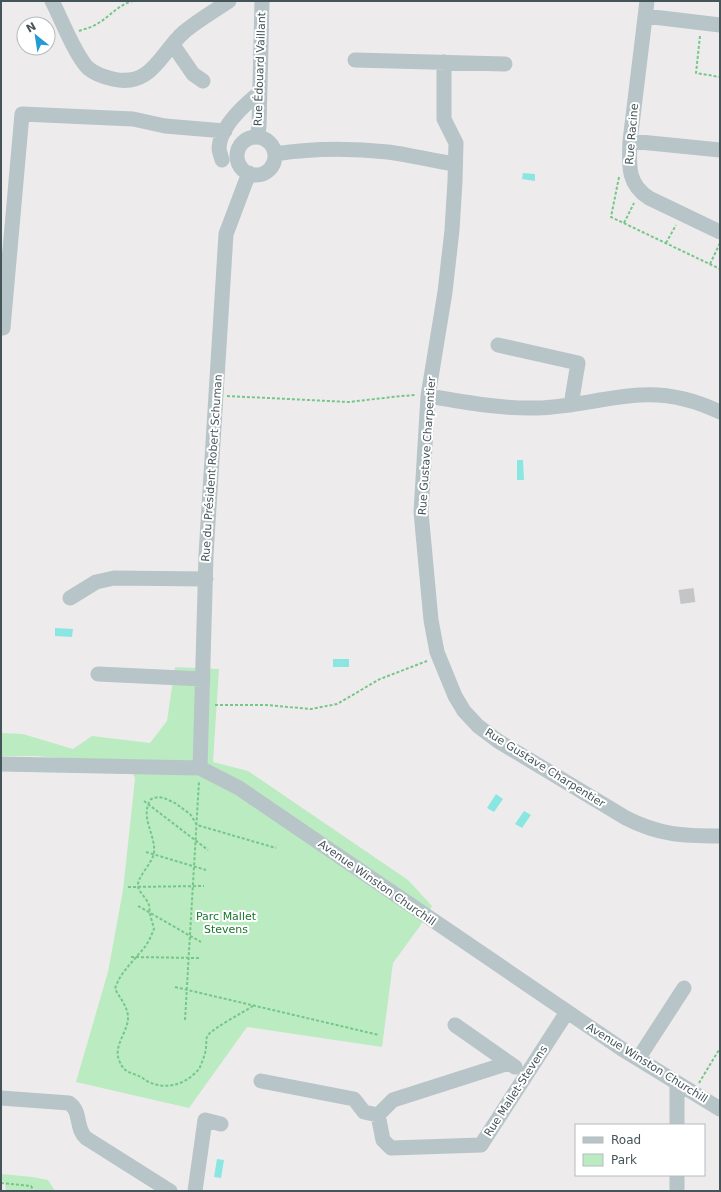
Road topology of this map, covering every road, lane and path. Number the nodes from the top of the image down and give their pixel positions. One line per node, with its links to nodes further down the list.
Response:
1 (52, 1): 9 (street)
2 (133, 1): 9 (path)
3 (229, 1): 10 (street)
4 (262, 1): 16 (street, Rue Édouard Vaillant)
5 (647, 1): 6 (street, Rue Racine)
6 (644, 16): 7 (street); 19 (street, Rue Racine)
7 (703, 23): 8 (street); 14 (path)
8 (720, 25)
9 (69, 35): 10 (street)
10 (173, 45): 15 (street)
11 (355, 60): 12 (street)
12 (444, 62): 13 (street); 23 (street, Rue Gustave Charpentier)
13 (505, 64)
14 (720, 77)
15 (203, 81)
16 (259, 93): 17 (street); 18 (street, Rue Édouard Vaillant)
17 (225, 131): 22 (street); 38 (street)
18 (257, 137): 21 (street); 24 (street)
19 (630, 141): 20 (street); 26 (street, Rue Racine)
20 (720, 150)
21 (275, 154): 23 (street); 24 (street)
22 (222, 160)
23 (455, 164): 41 (street, Rue Gustave Charpentier)
24 (249, 173): 40 (street, Rue du Président Robert Schuman)
25 (619, 175): 28 (path)
26 (640, 191): 27 (street, Rue Racine); 28 (path)
27 (682, 213): 31 (street, Rue Racine); 32 (path)
28 (624, 223): 30 (path)
29 (641, 226): 30 (path)
30 (639, 230): 32 (path)
31 (720, 232)
32 (666, 243): 35 (path)
33 (720, 243): 36 (path)
34 (688, 248): 35 (path)
35 (687, 253): 36 (path)
36 (710, 264): 37 (path)
37 (720, 269)
38 (3, 328)
39 (498, 345): 42 (street)
40 (216, 396): 41 (path); 44 (street, Rue du Président Robert Schuman)
41 (428, 396): 42 (street); 46 (street, Rue Gustave Charpentier)
42 (571, 405): 43 (street)
43 (720, 412)
44 (206, 579): 45 (street); 48 (street, Rue du Président Robert Schuman)
45 (70, 598)
46 (438, 656): 49 (path); 55 (street, Rue Gustave Charpentier)
47 (98, 674): 48 (street)
48 (203, 679): 49 (street, Rue du Président Robert Schuman)
49 (202, 707): 51 (street, Rue du Président Robert Schuman)
50 (1, 764): 51 (street, Avenue Winston Churchill)
51 (200, 768): 54 (path); 79 (street, Avenue Winston Churchill)
52 (144, 801): 53 (path)
53 (148, 804): 54 (path); 56 (path); 60 (path)
54 (197, 825): 56 (path); 57 (path)
55 (714, 836)
56 (196, 841): 58 (path); 61 (path)
57 (276, 848)
58 (208, 850)
59 (146, 852): 60 (path)
60 (154, 854): 61 (path); 66 (path)
61 (194, 866): 62 (path); 63 (path)
62 (206, 870)
63 (193, 886): 64 (path); 66 (path); 69 (path)
64 (204, 886)
65 (128, 887): 66 (path)
66 (138, 887): 68 (path)
67 (138, 906): 68 (path)
68 (149, 913): 69 (path); 72 (path)
69 (190, 936): 70 (path); 73 (path)
70 (201, 942)
71 (131, 957): 72 (path)
72 (135, 957): 73 (path); 78 (path)
73 (189, 958): 74 (path); 77 (path)
74 (199, 958)
75 (175, 987): 77 (path)
76 (684, 988): 84 (street)
77 (187, 990): 78 (path); 80 (path)
78 (253, 1006): 82 (path)
79 (567, 1012): 84 (street, Avenue Winston Churchill); 86 (street, Rue Mallet-Stevens)
80 (185, 1020)
81 (455, 1026): 85 (street)
82 (379, 1036)
83 (720, 1048): 89 (path)
84 (638, 1059): 88 (street, Avenue Winston Churchill)
85 (509, 1063): 86 (street); 92 (street)
86 (526, 1075): 92 (street, Rue Mallet-Stevens)
87 (261, 1081): 92 (street)
88 (677, 1083): 89 (street, Avenue Winston Churchill); 94 (street)
89 (690, 1092): 91 (street, Avenue Winston Churchill)
90 (1, 1098): 98 (street)
91 (720, 1108)
92 (378, 1115)
93 (221, 1124): 99 (street)
94 (677, 1124)
95 (677, 1176): 100 (street)
96 (1, 1183): 97 (path)
97 (34, 1191)
98 (170, 1191)
99 (195, 1191)
100 (677, 1191)

